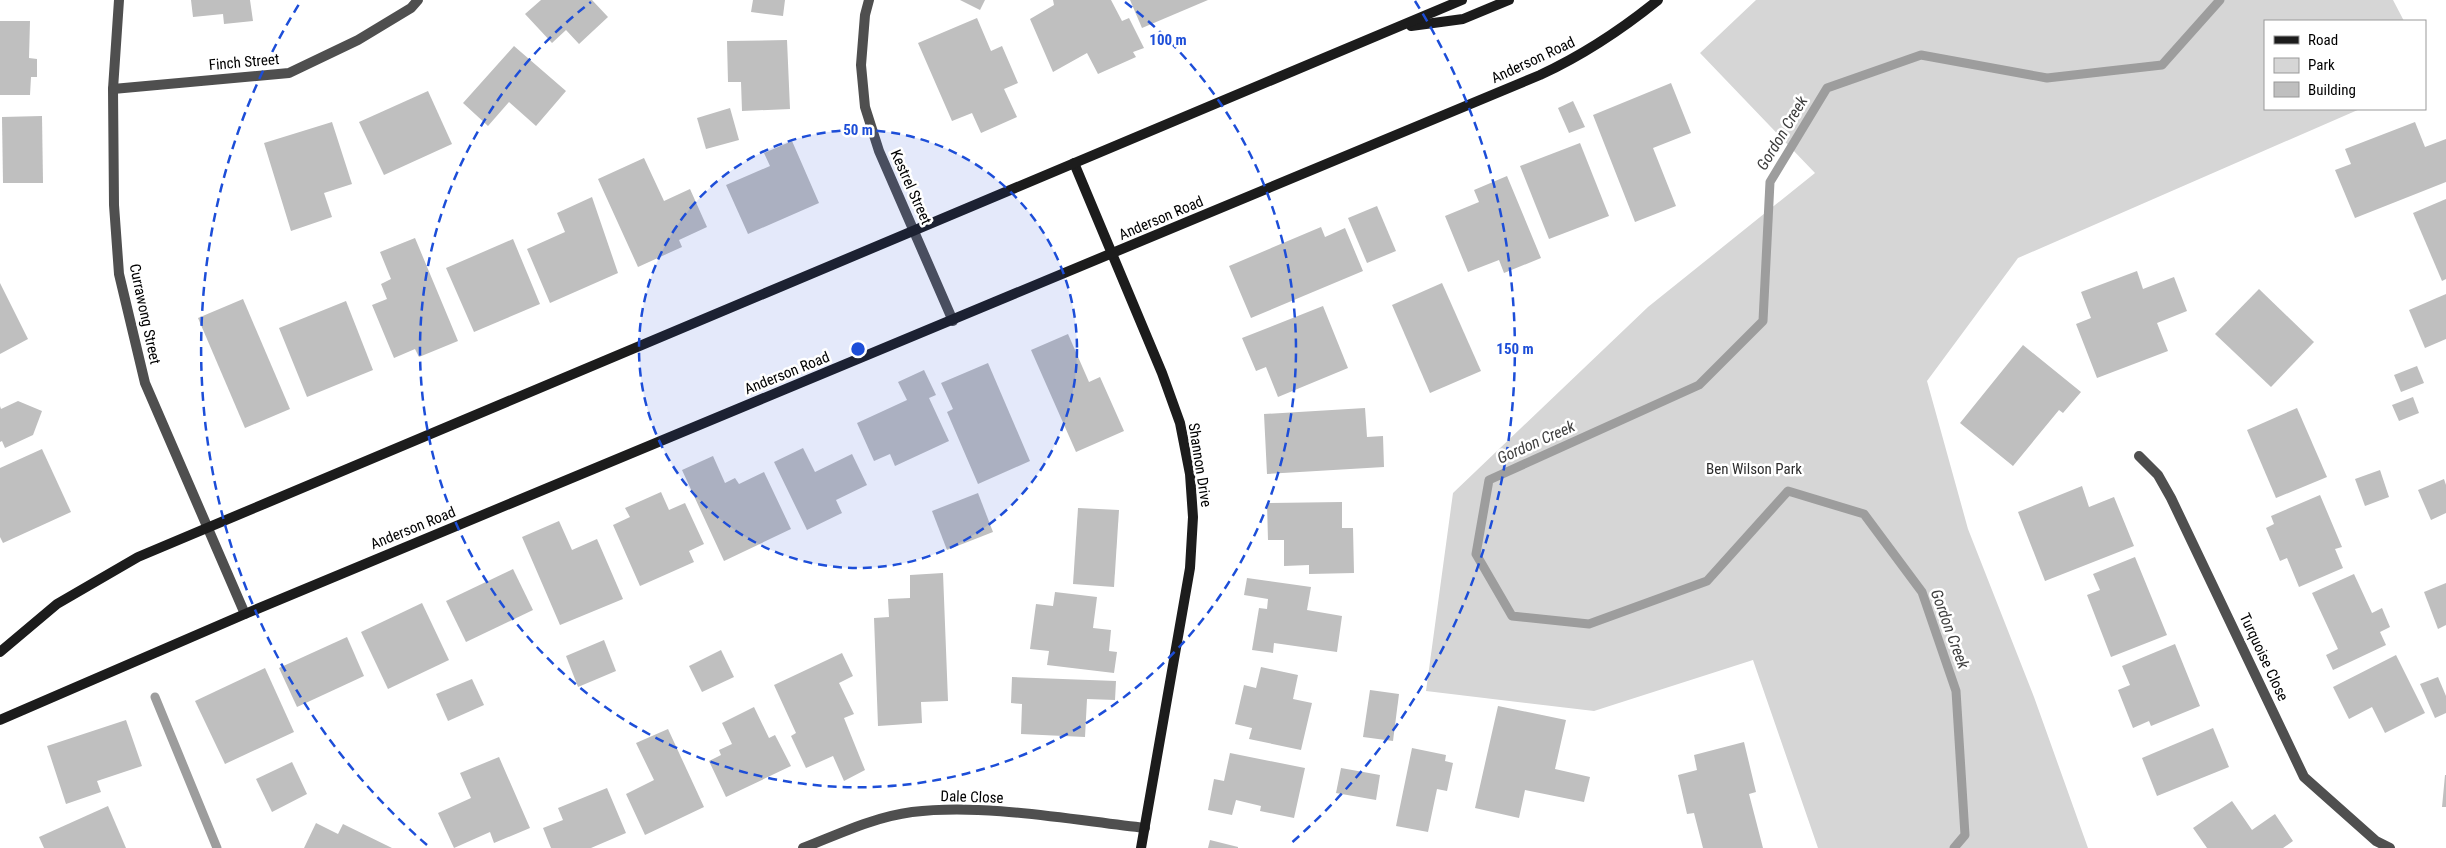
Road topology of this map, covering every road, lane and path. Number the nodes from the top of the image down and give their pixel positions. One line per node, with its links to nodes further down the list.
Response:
1 (119, 0): 8 (street, Currawong Street)
2 (418, 0): 8 (street, Finch Street)
3 (869, 0): 10 (street, Kestrel Street)
4 (1462, 0): 7 (street)
5 (1509, 0): 7 (street)
6 (1654, 1): 11 (street, Anderson Road)
7 (1398, 28): 9 (street)
8 (113, 89): 14 (street, Currawong Street)
9 (1074, 163): 10 (street); 11 (street, Shannon Drive)
10 (914, 229): 12 (street, Kestrel Street); 14 (street)
11 (1113, 254): 12 (street, Anderson Road); 18 (street, Shannon Drive)
12 (953, 321): 15 (street, Anderson Road)
13 (2139, 456): 21 (street, Turquoise Close)
14 (209, 527): 15 (street, Currawong Street); 16 (street)
15 (245, 614): 17 (street, Anderson Road)
16 (0, 652)
17 (0, 720)
18 (1145, 828): 19 (street, Dale Close); 20 (street, Shannon Drive)
19 (803, 848)
20 (1141, 848)
21 (2390, 848)

